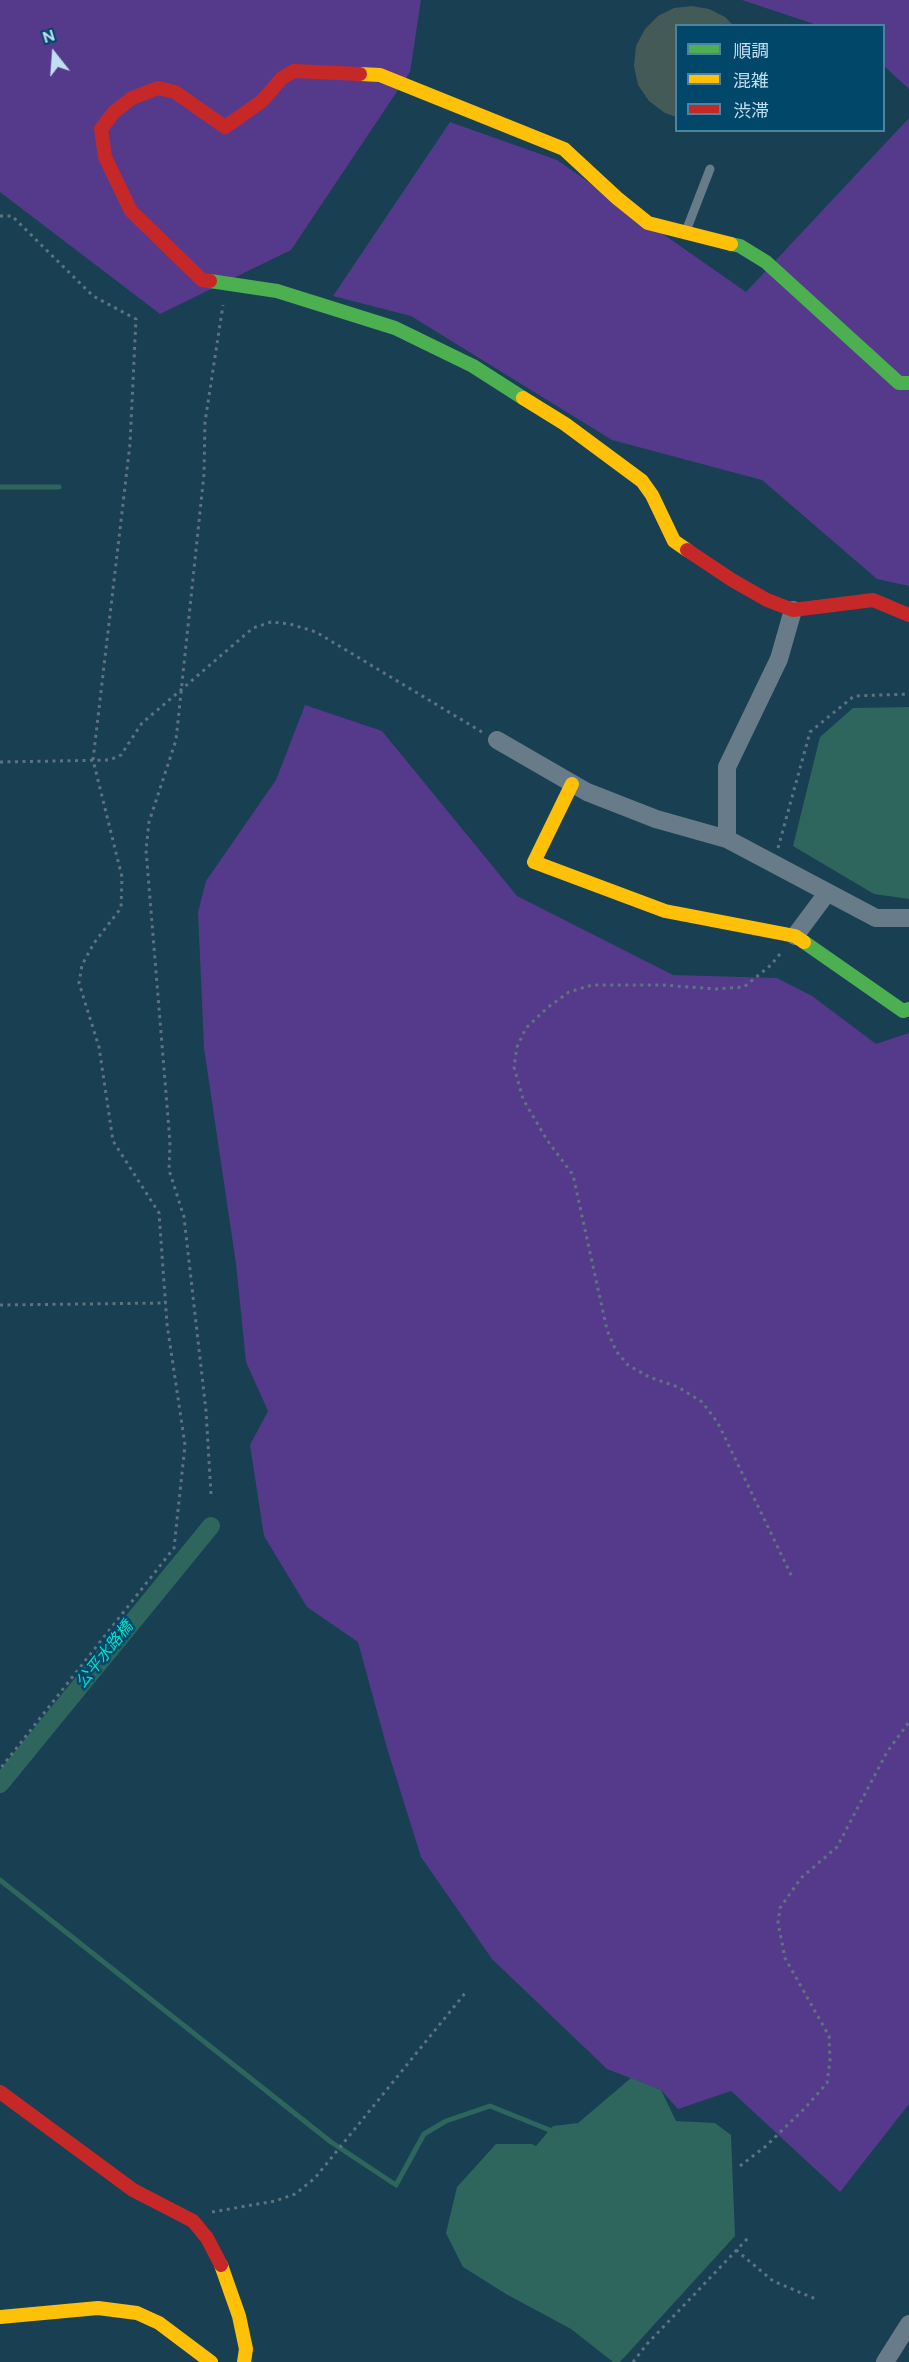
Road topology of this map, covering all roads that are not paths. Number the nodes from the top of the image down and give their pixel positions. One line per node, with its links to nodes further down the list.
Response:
1 (710, 169): 2 (lane)
2 (686, 232): 3 (street); 4 (street)
3 (909, 383)
4 (793, 610): 5 (street); 8 (street)
5 (909, 615)
6 (497, 740): 7 (street)
7 (572, 784): 8 (street); 11 (street)
8 (727, 839): 9 (street)
9 (827, 892): 10 (street); 11 (street)
10 (909, 918)
11 (795, 936): 12 (street)
12 (909, 1009)
13 (0, 2092): 17 (street)
14 (0, 2317): 16 (street)
15 (909, 2324): 18 (street)
16 (211, 2362)
17 (244, 2362)
18 (885, 2362)

